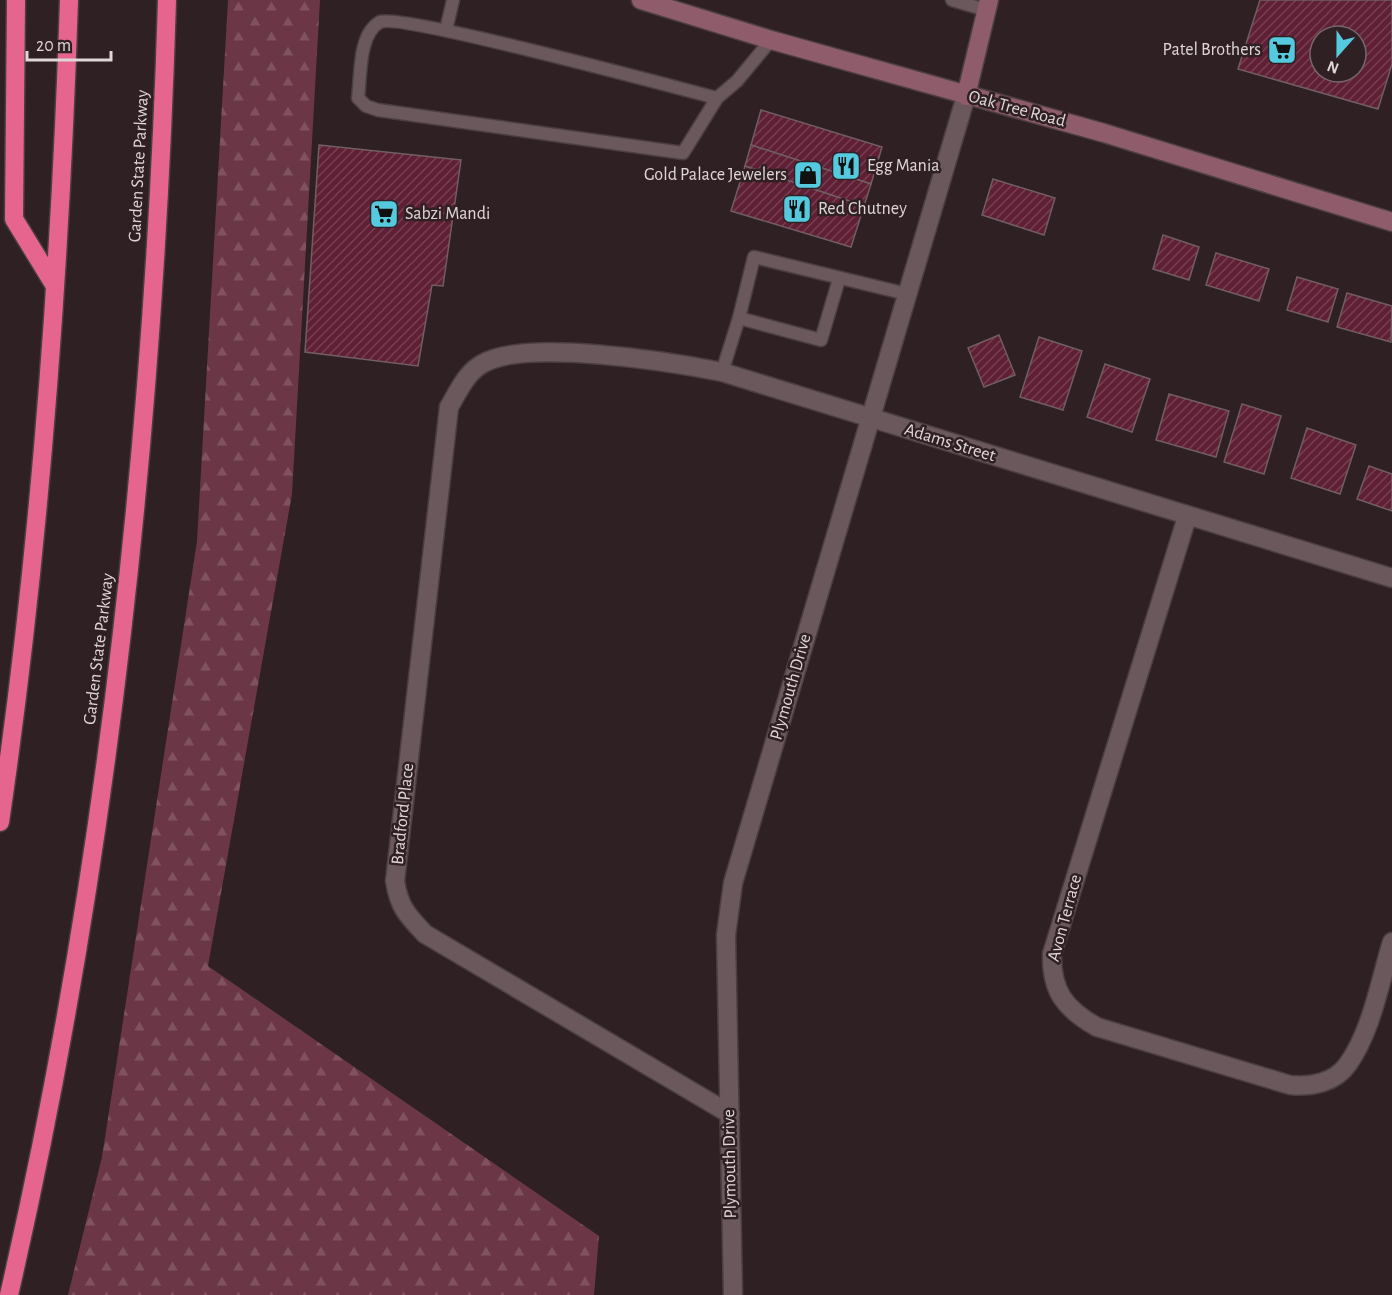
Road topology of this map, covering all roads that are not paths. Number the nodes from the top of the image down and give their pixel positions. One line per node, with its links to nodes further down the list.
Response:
1 (16, 0): 14 (highway)
2 (69, 0): 14 (highway)
3 (167, 0): 25 (highway, Garden State Parkway)
4 (453, 0): 8 (lane)
5 (952, 0): 7 (lane)
6 (650, 1): 9 (street, Oak Tree Road)
7 (987, 5): 10 (street)
8 (446, 30): 11 (lane); 11 (lane)
9 (771, 40): 10 (street, Oak Tree Road); 11 (lane)
10 (966, 96): 12 (street, Oak Tree Road); 15 (street, Plymouth Drive)
11 (717, 98)
12 (1392, 222)
13 (839, 279): 15 (lane); 16 (lane); 16 (lane)
14 (55, 286): 22 (highway)
15 (907, 294): 19 (street, Plymouth Drive)
16 (739, 318): 18 (lane)
17 (500, 356): 18 (street, Adams Street); 24 (street, Bradford Place)
18 (722, 372): 19 (street, Adams Street)
19 (870, 419): 20 (street, Adams Street); 24 (street, Plymouth Drive)
20 (1187, 517): 21 (street, Adams Street); 23 (street, Avon Terrace)
21 (1392, 578)
22 (0, 822)
23 (1392, 942)
24 (730, 1114): 26 (street, Plymouth Drive)
25 (9, 1295)
26 (733, 1295)

